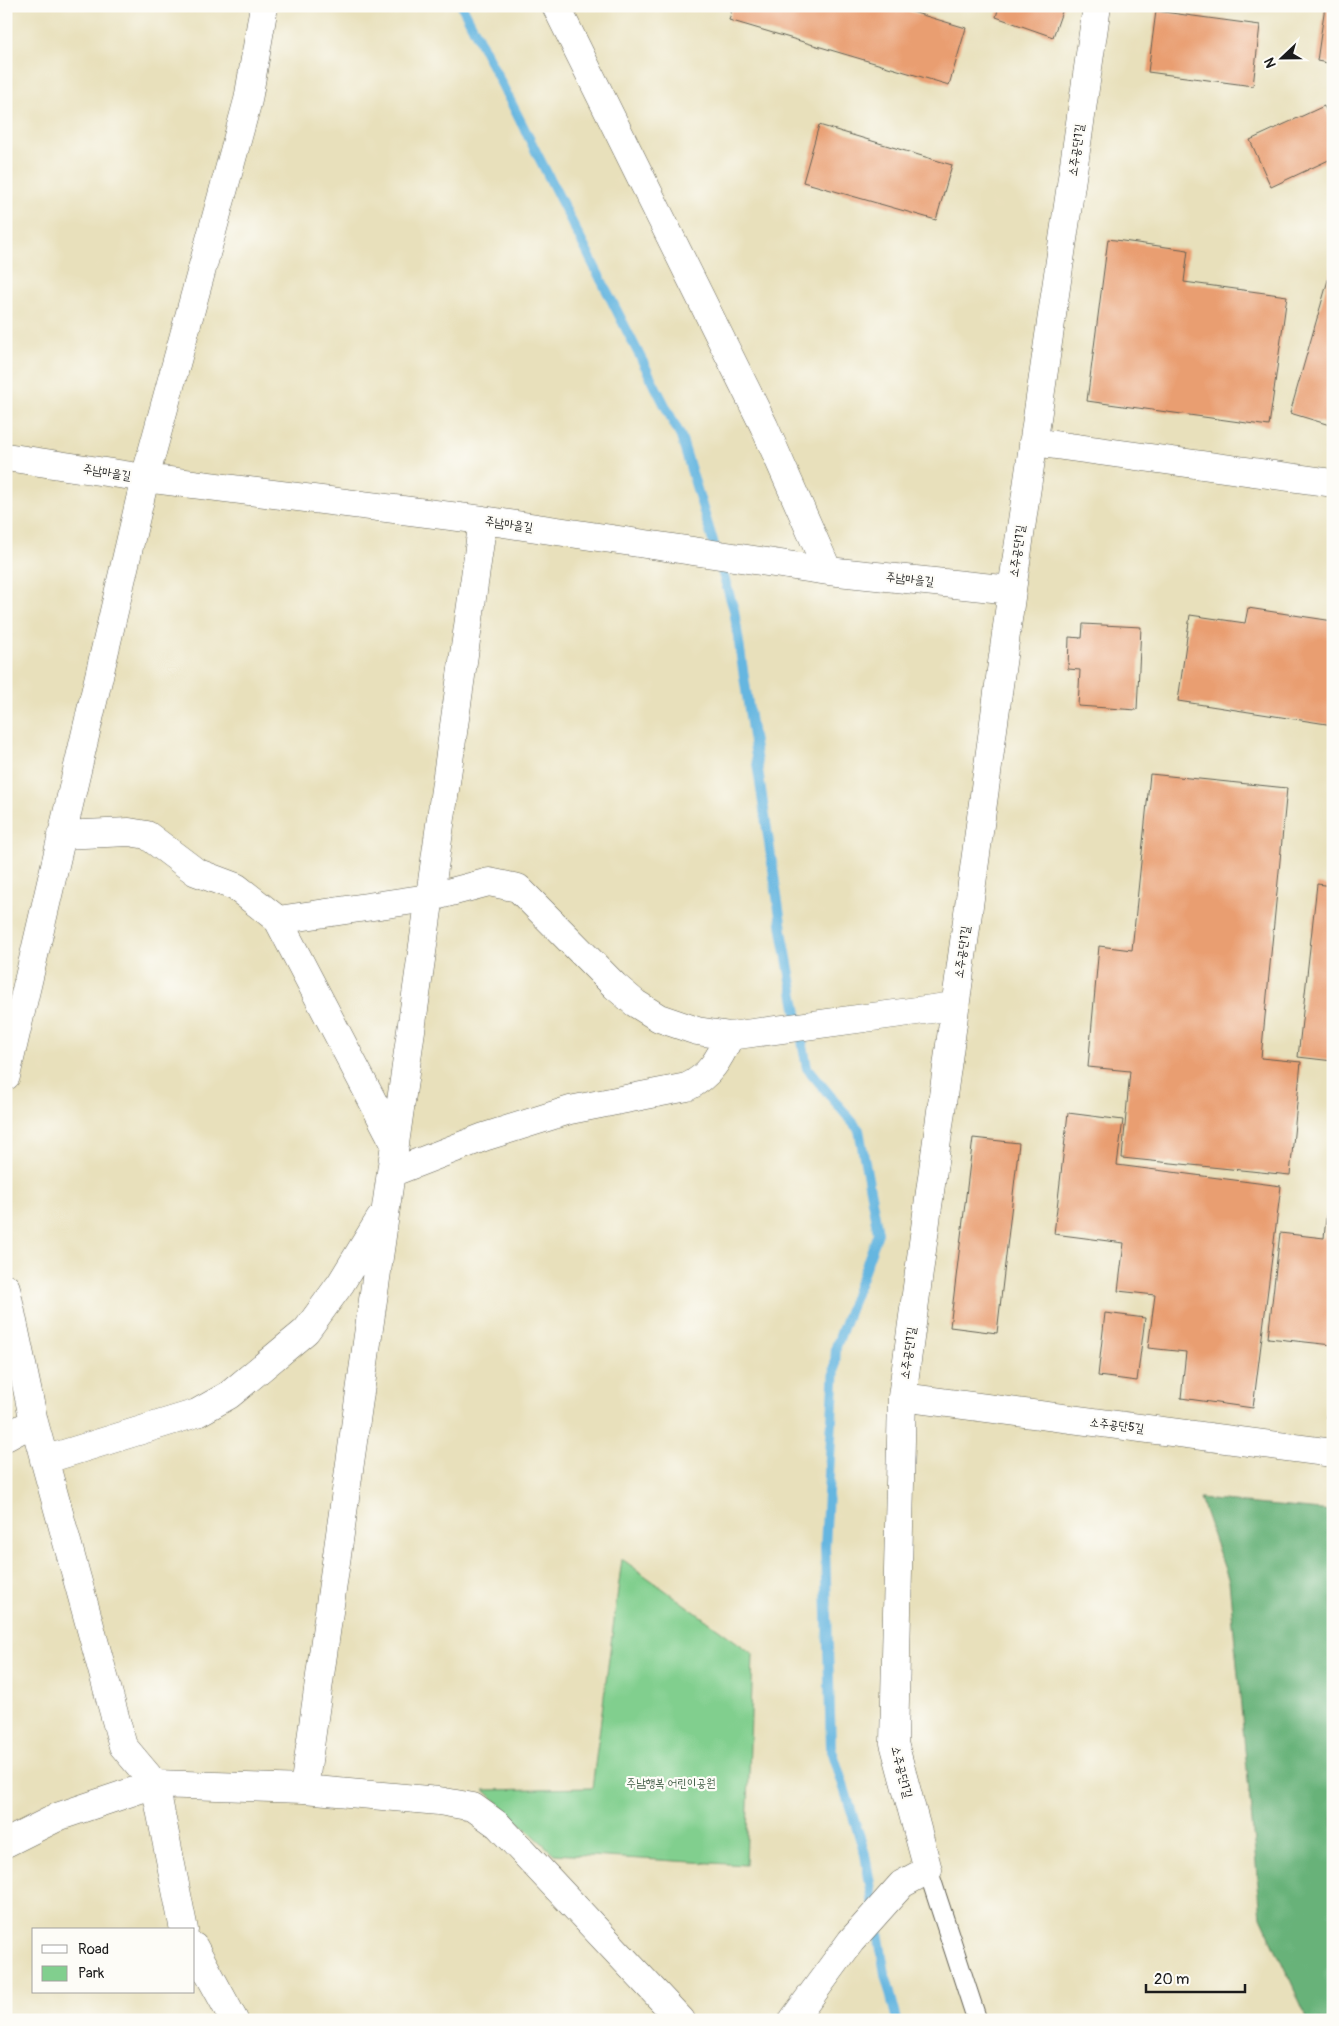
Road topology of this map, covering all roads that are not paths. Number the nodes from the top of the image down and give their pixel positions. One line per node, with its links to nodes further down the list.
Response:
1 (264, 6): 6 (street)
2 (556, 6): 9 (street)
3 (1097, 6): 4 (street, 소주공단1길)
4 (1033, 442): 7 (street); 10 (street, 소주공단1길)
5 (6, 457): 6 (street, 주남마을길)
6 (145, 478): 8 (street, 주남마을길); 11 (street)
7 (1333, 483)
8 (482, 520): 9 (street, 주남마을길); 12 (street)
9 (828, 571): 10 (street, 주남마을길)
10 (1012, 590): 14 (street, 소주공단1길)
11 (61, 836): 13 (street); 16 (street)
12 (428, 898): 13 (street); 15 (street); 17 (street)
13 (278, 920): 17 (street)
14 (954, 1006): 15 (street); 21 (street, 소주공단1길)
15 (730, 1036): 18 (street)
16 (6, 1076)
17 (395, 1144): 18 (street)
18 (391, 1173): 19 (street)
19 (386, 1210): 25 (street); 27 (street)
20 (6, 1288): 22 (street)
21 (902, 1397): 24 (street, 소주공단5길); 29 (street, 소주공단1길)
22 (34, 1422): 23 (street); 25 (street)
23 (6, 1437)
24 (1333, 1453)
25 (44, 1460): 26 (street)
26 (154, 1784): 27 (street); 28 (street); 30 (street)
27 (304, 1789): 33 (street)
28 (6, 1843)
29 (928, 1870): 34 (street); 35 (lane)
30 (184, 1928)
31 (195, 1949): 32 (street)
32 (234, 2020)
33 (681, 2020)
34 (792, 2020)
35 (977, 2020)

